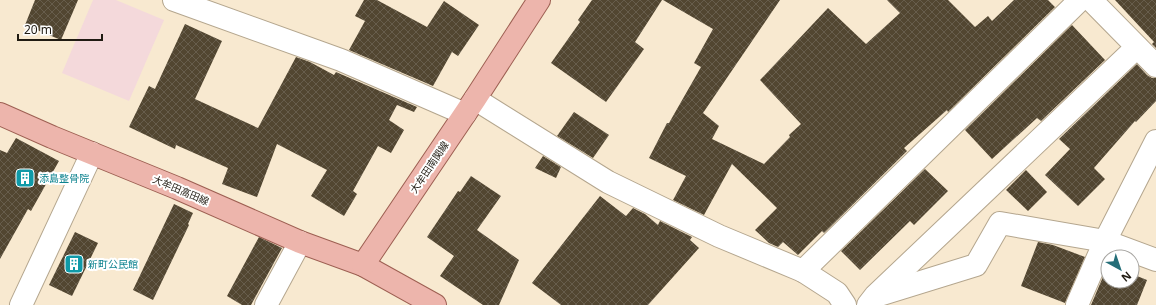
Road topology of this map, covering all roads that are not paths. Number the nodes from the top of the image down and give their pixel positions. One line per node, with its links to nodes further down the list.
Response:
1 (174, 0): 7 (street)
2 (539, 0): 7 (main road, 大牟田南関線)
3 (1080, 0): 15 (street)
4 (1091, 0): 5 (street)
5 (1137, 47): 6 (street); 16 (street)
6 (1156, 66)
7 (470, 107): 14 (main road, 大牟田南関線); 15 (street)
8 (0, 114): 10 (main road, 大牟田高田線)
9 (1154, 150): 11 (street)
10 (92, 153): 12 (main road, 大牟田高田線); 17 (street)
11 (1105, 241): 13 (street); 16 (street); 21 (street)
12 (300, 242): 14 (main road, 大牟田高田線); 18 (street)
13 (1156, 260)
14 (364, 265): 19 (main road)
15 (803, 271): 20 (street)
16 (872, 300)
17 (21, 305)
18 (266, 305)
19 (435, 305)
20 (845, 305)
21 (1077, 305)

